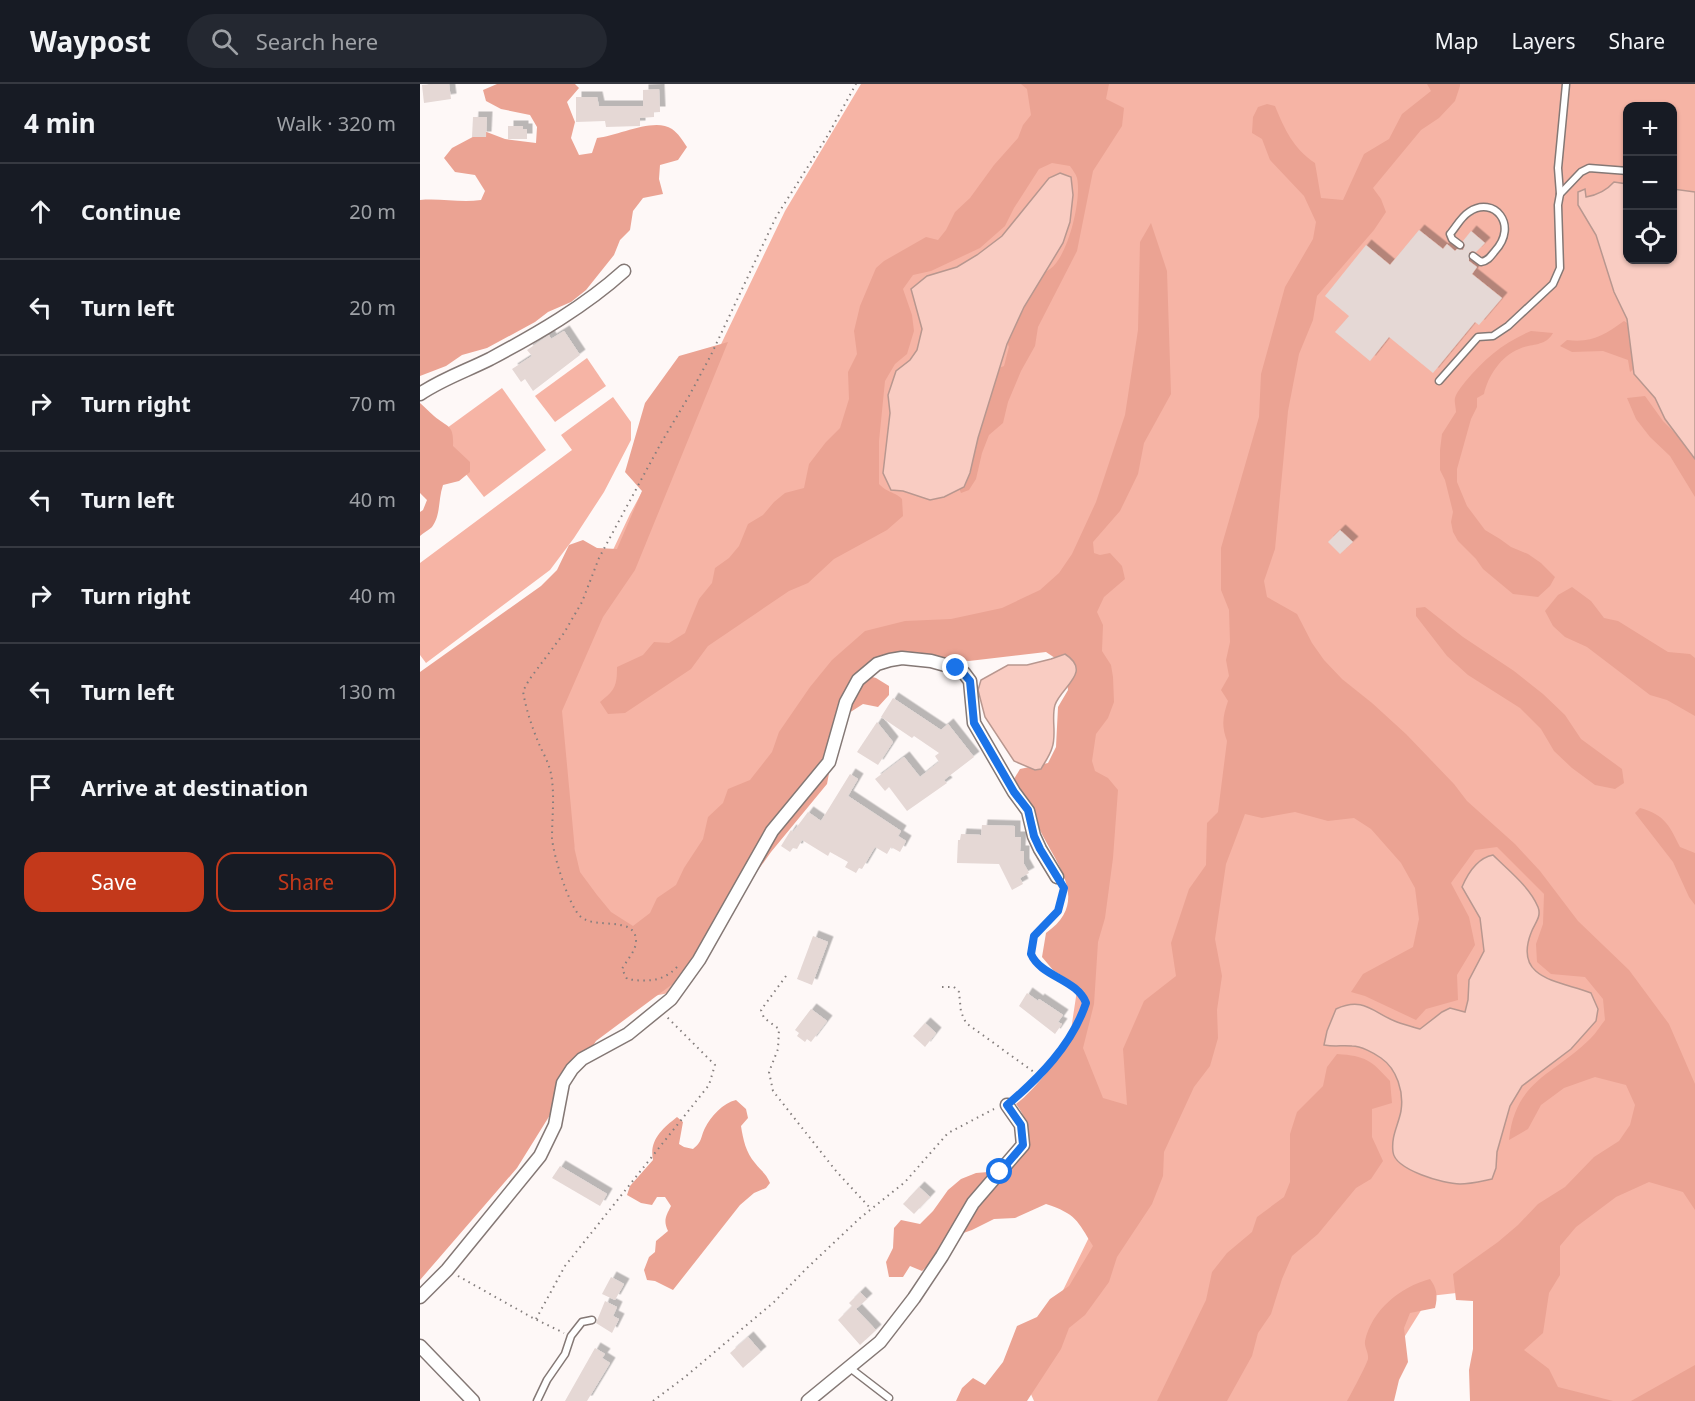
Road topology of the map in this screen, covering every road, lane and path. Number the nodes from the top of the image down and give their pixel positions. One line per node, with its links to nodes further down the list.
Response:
1 (856, 84): 11 (path)
2 (1566, 84): 4 (lane)
3 (1623, 171): 4 (lane)
4 (1560, 194): 8 (lane)
5 (1460, 245): 6 (lane)
6 (1473, 256)
7 (624, 271): 9 (street)
8 (1439, 381)
9 (420, 394)
10 (1058, 877): 14 (street); 15 (path)
11 (679, 965)
12 (786, 976): 17 (path)
13 (942, 987): 15 (path)
14 (658, 1008): 18 (street); 20 (path)
15 (1038, 1075): 16 (path)
16 (1007, 1105): 17 (path); 24 (street)
17 (871, 1209): 28 (path)
18 (447, 1270): 19 (street); 20 (path)
19 (420, 1297)
20 (536, 1319): 22 (path)
21 (592, 1320): 22 (lane)
22 (571, 1336): 27 (lane)
23 (420, 1346): 26 (street)
24 (850, 1368): 25 (lane); 29 (street)
25 (889, 1398)
26 (473, 1401)
27 (537, 1401)
28 (653, 1401)
29 (808, 1401)

